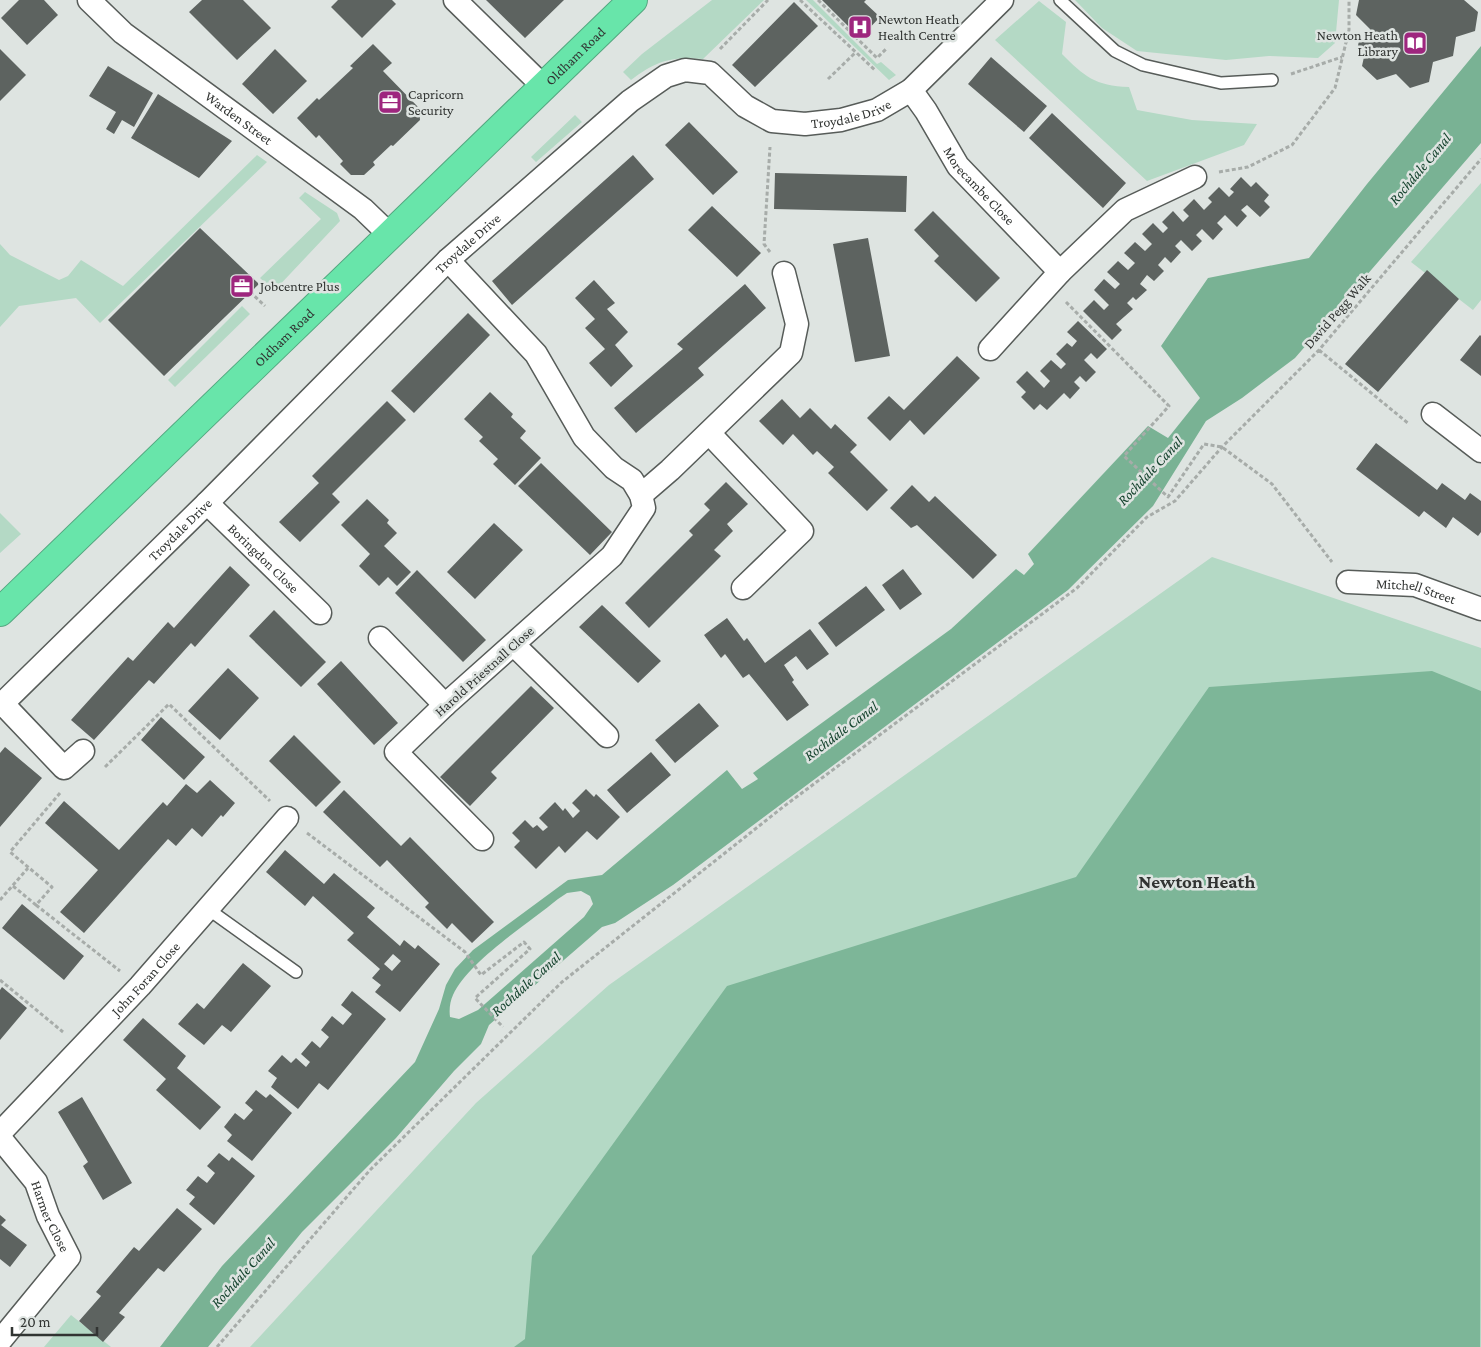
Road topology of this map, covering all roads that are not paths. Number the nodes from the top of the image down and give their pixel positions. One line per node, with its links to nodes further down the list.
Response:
1 (89, 0): 10 (street, Warden Street)
2 (455, 0): 7 (street)
3 (633, 0): 7 (highway, Oldham Road)
4 (1002, 0): 8 (street, Troydale Drive)
5 (1060, 0): 6 (lane)
6 (1272, 80)
7 (544, 87): 10 (highway, Oldham Road)
8 (910, 90): 11 (street, Troydale Drive); 12 (street, Morecambe Close)
9 (1195, 177): 12 (street)
10 (390, 235): 23 (highway, Oldham Road)
11 (448, 260): 18 (street); 19 (street, Troydale Drive)
12 (1060, 272): 14 (street)
13 (784, 273): 16 (street)
14 (990, 349)
15 (1433, 414): 17 (street)
16 (709, 432): 18 (street); 21 (street)
17 (1481, 450)
18 (641, 495): 26 (street, Harold Priestnall Close)
19 (207, 503): 24 (street, Boringdon Close); 27 (street, Troydale Drive)
20 (1348, 582): 22 (street, Mitchell Street)
21 (743, 588)
22 (1481, 609)
23 (0, 612)
24 (320, 613)
25 (380, 638): 28 (street)
26 (514, 645): 28 (street, Harold Priestnall Close); 29 (street)
27 (1, 704): 30 (street)
28 (445, 705): 32 (street, Harold Priestnall Close)
29 (606, 736)
30 (83, 751)
31 (287, 818): 33 (street, John Foran Close)
32 (482, 839)
33 (208, 909): 34 (lane); 35 (street, John Foran Close)
34 (296, 972)
35 (0, 1133)
36 (0, 1138): 37 (street, Harmer Close)
37 (0, 1341)

